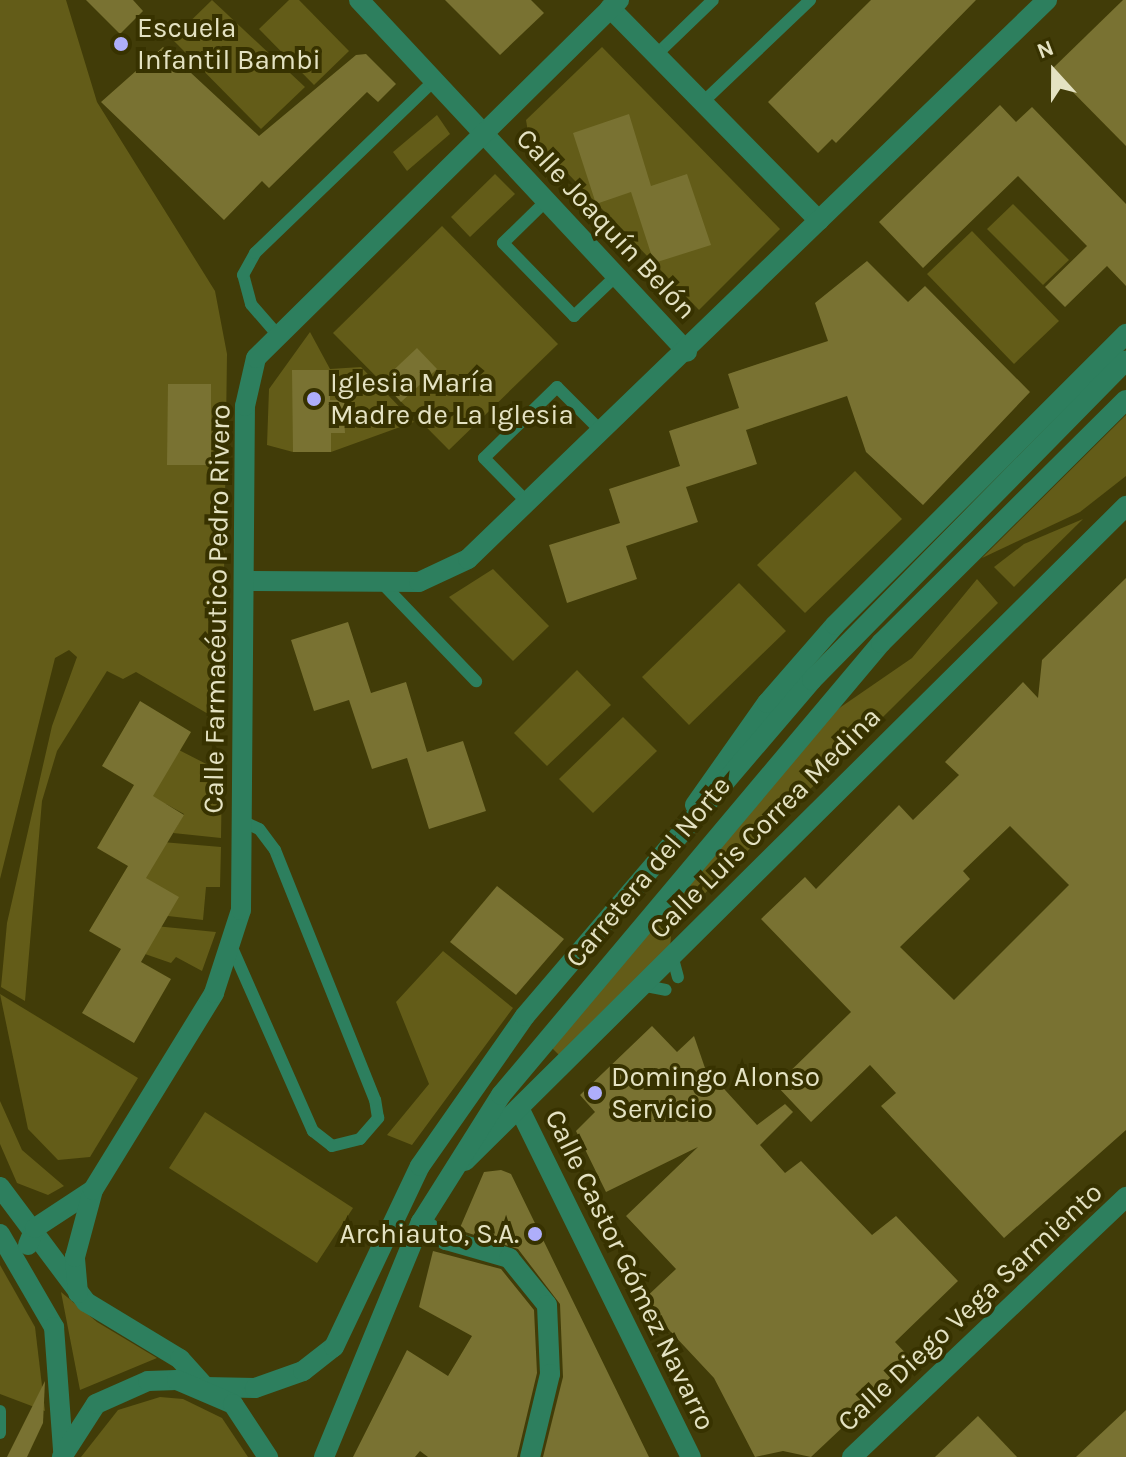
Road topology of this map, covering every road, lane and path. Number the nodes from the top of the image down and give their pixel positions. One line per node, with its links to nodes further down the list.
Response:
1 (359, 0): 7 (street, Calle Joaquín Belón)
2 (713, 0): 6 (lane)
3 (810, 0): 8 (lane)
4 (1047, 0): 11 (street, Calle Joaquín Belón)
5 (615, 4): 6 (street); 9 (street, Calle Farmacéutico Pedro Rivero)
6 (656, 55): 8 (street)
7 (434, 81): 9 (street, Calle Joaquín Belón); 13 (lane)
8 (703, 102): 11 (street)
9 (484, 134): 10 (street, Calle Joaquín Belón); 13 (street, Calle Farmacéutico Pedro Rivero)
10 (546, 201): 12 (street, Calle Joaquín Belón); 12 (lane)
11 (819, 221): 15 (street, Calle Joaquín Belón)
12 (616, 276): 15 (street, Calle Joaquín Belón)
13 (276, 333): 21 (street, Calle Farmacéutico Pedro Rivero)
14 (1126, 334): 25 (street, Carretera del Norte)
15 (687, 352): 18 (street, Calle Joaquín Belón)
16 (1126, 360): 25 (street, Carretera del Norte)
17 (1126, 400): 32 (street, Carretera del Norte)
18 (602, 432): 19 (street, Calle Joaquín Belón); 19 (lane)
19 (528, 503): 22 (street, Calle Joaquín Belón)
20 (1126, 506): 27 (street, Calle Luis Correa Medina)
21 (244, 581): 22 (street, Calle Joaquín Belón); 24 (street, Calle Farmacéutico Pedro Rivero)
22 (380, 581): 23 (lane)
23 (476, 681)
24 (242, 821): 26 (street, Calle Farmacéutico Pedro Rivero); 26 (lane)
25 (664, 849): 43 (street, Carretera del Norte)
26 (233, 950): 34 (street, Calle Farmacéutico Pedro Rivero)
27 (672, 955): 28 (lane); 29 (street, Calle Luis Correa Medina)
28 (678, 977)
29 (641, 985): 30 (lane); 31 (street, Calle Luis Correa Medina)
30 (666, 990)
31 (519, 1108): 32 (street, Calle Luis Correa Medina); 50 (street, Calle Castor Gómez Navarro)
32 (445, 1181): 38 (street, Carretera del Norte)
33 (0, 1187): 36 (street)
34 (93, 1190): 37 (street, Calle Farmacéutico Pedro Rivero); 42 (street, Calle Farmacéutico Pedro Rivero)
35 (1126, 1197): 51 (street, Calle Diego Vega Sarmiento)
36 (12, 1209): 37 (street); 40 (street)
37 (58, 1211): 40 (street, Calle Farmacéutico Pedro Rivero)
38 (421, 1222): 48 (street, Carretera del Norte); 49 (street)
39 (0, 1234): 41 (street)
40 (31, 1235): 41 (street); 42 (street)
41 (36, 1285): 46 (street)
42 (78, 1293): 43 (street)
43 (205, 1387): 46 (street, Carretera del Norte); 47 (street)
44 (0, 1411): 45 (lane)
45 (0, 1433)
46 (60, 1455)
47 (268, 1457)
48 (324, 1457)
49 (530, 1457)
50 (691, 1457)
51 (852, 1457)

